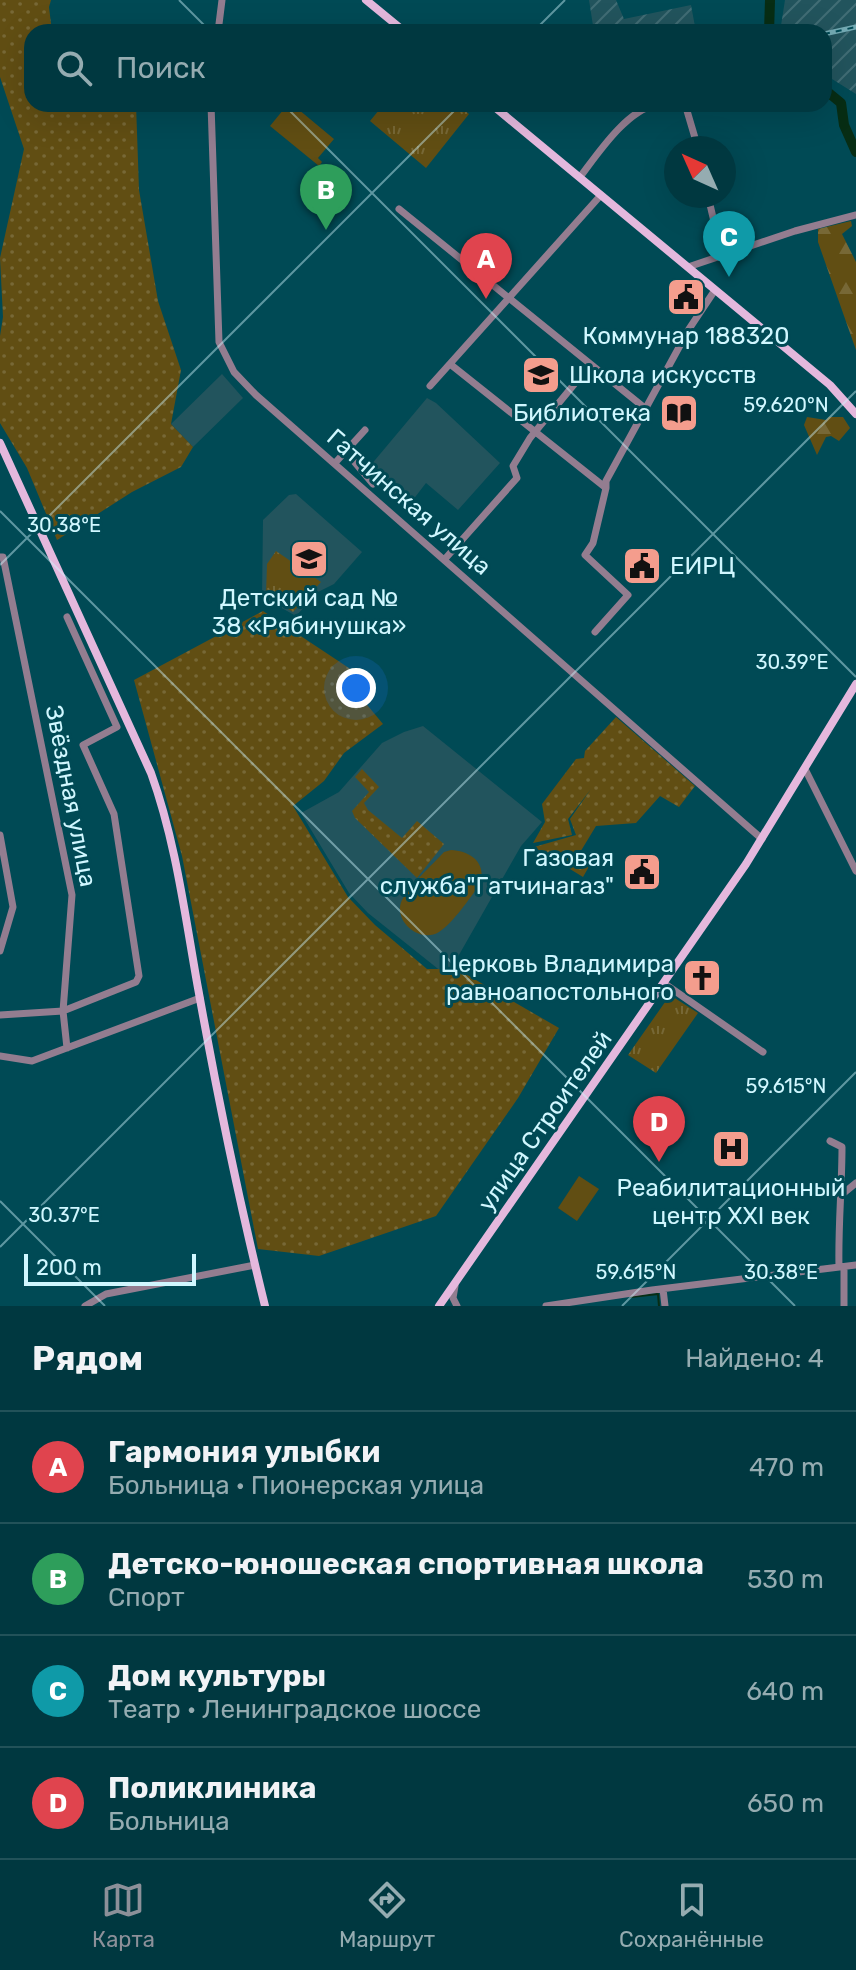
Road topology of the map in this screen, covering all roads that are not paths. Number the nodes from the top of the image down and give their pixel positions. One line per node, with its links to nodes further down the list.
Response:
1 (222, 0): 3 (street)
2 (366, 0): 4 (main road)
3 (219, 24)
4 (395, 24)
5 (211, 112): 28 (street, Гатчинская улица)
6 (501, 112): 10 (main road)
7 (637, 112): 10 (street)
8 (687, 112): 9 (street)
9 (694, 136)
10 (580, 177): 11 (main road)
11 (601, 195): 16 (main road); 18 (street)
12 (711, 208): 15 (street)
13 (399, 209): 18 (street)
14 (856, 215): 15 (street)
15 (722, 256): 16 (street)
16 (688, 267): 17 (main road)
17 (715, 290): 22 (street); 23 (main road)
18 (508, 297): 19 (street); 20 (street)
19 (450, 364): 21 (street); 25 (street)
20 (590, 365): 22 (street); 25 (street)
21 (430, 386)
22 (646, 409): 30 (street)
23 (856, 414)
24 (365, 430): 28 (street)
25 (535, 433): 30 (street); 32 (street)
26 (0, 443): 42 (main road)
27 (352, 459): 29 (street)
28 (335, 463): 32 (street, Гатчинская улица)
29 (373, 484)
30 (606, 488): 34 (street)
31 (0, 557): 43 (street, Звёздная улица)
32 (444, 560): 38 (street, Гатчинская улица)
33 (67, 617): 43 (street)
34 (595, 632)
35 (856, 684): 36 (main road, улица Строителей)
36 (805, 769): 38 (main road, улица Строителей); 39 (street)
37 (0, 835): 40 (street)
38 (762, 839): 41 (main road, улица Строителей)
39 (856, 871)
40 (0, 951)
41 (665, 984): 46 (street); 54 (main road, улица Строителей)
42 (200, 998): 45 (street); 51 (main road)
43 (63, 1011): 44 (street); 45 (street, Звёздная улица)
44 (0, 1015)
45 (67, 1048): 47 (street)
46 (763, 1052)
47 (0, 1056)
48 (830, 1141): 50 (street)
49 (856, 1183): 50 (street)
50 (840, 1196): 53 (street)
51 (255, 1265): 56 (street); 57 (main road)
52 (856, 1265): 53 (street)
53 (841, 1267): 55 (street); 62 (street)
54 (455, 1285): 58 (main road, улица Строителей); 59 (street)
55 (663, 1289): 60 (street); 61 (street)
56 (85, 1306)
57 (265, 1306)
58 (439, 1306)
59 (457, 1306)
60 (546, 1306)
61 (665, 1306)
62 (844, 1306)

